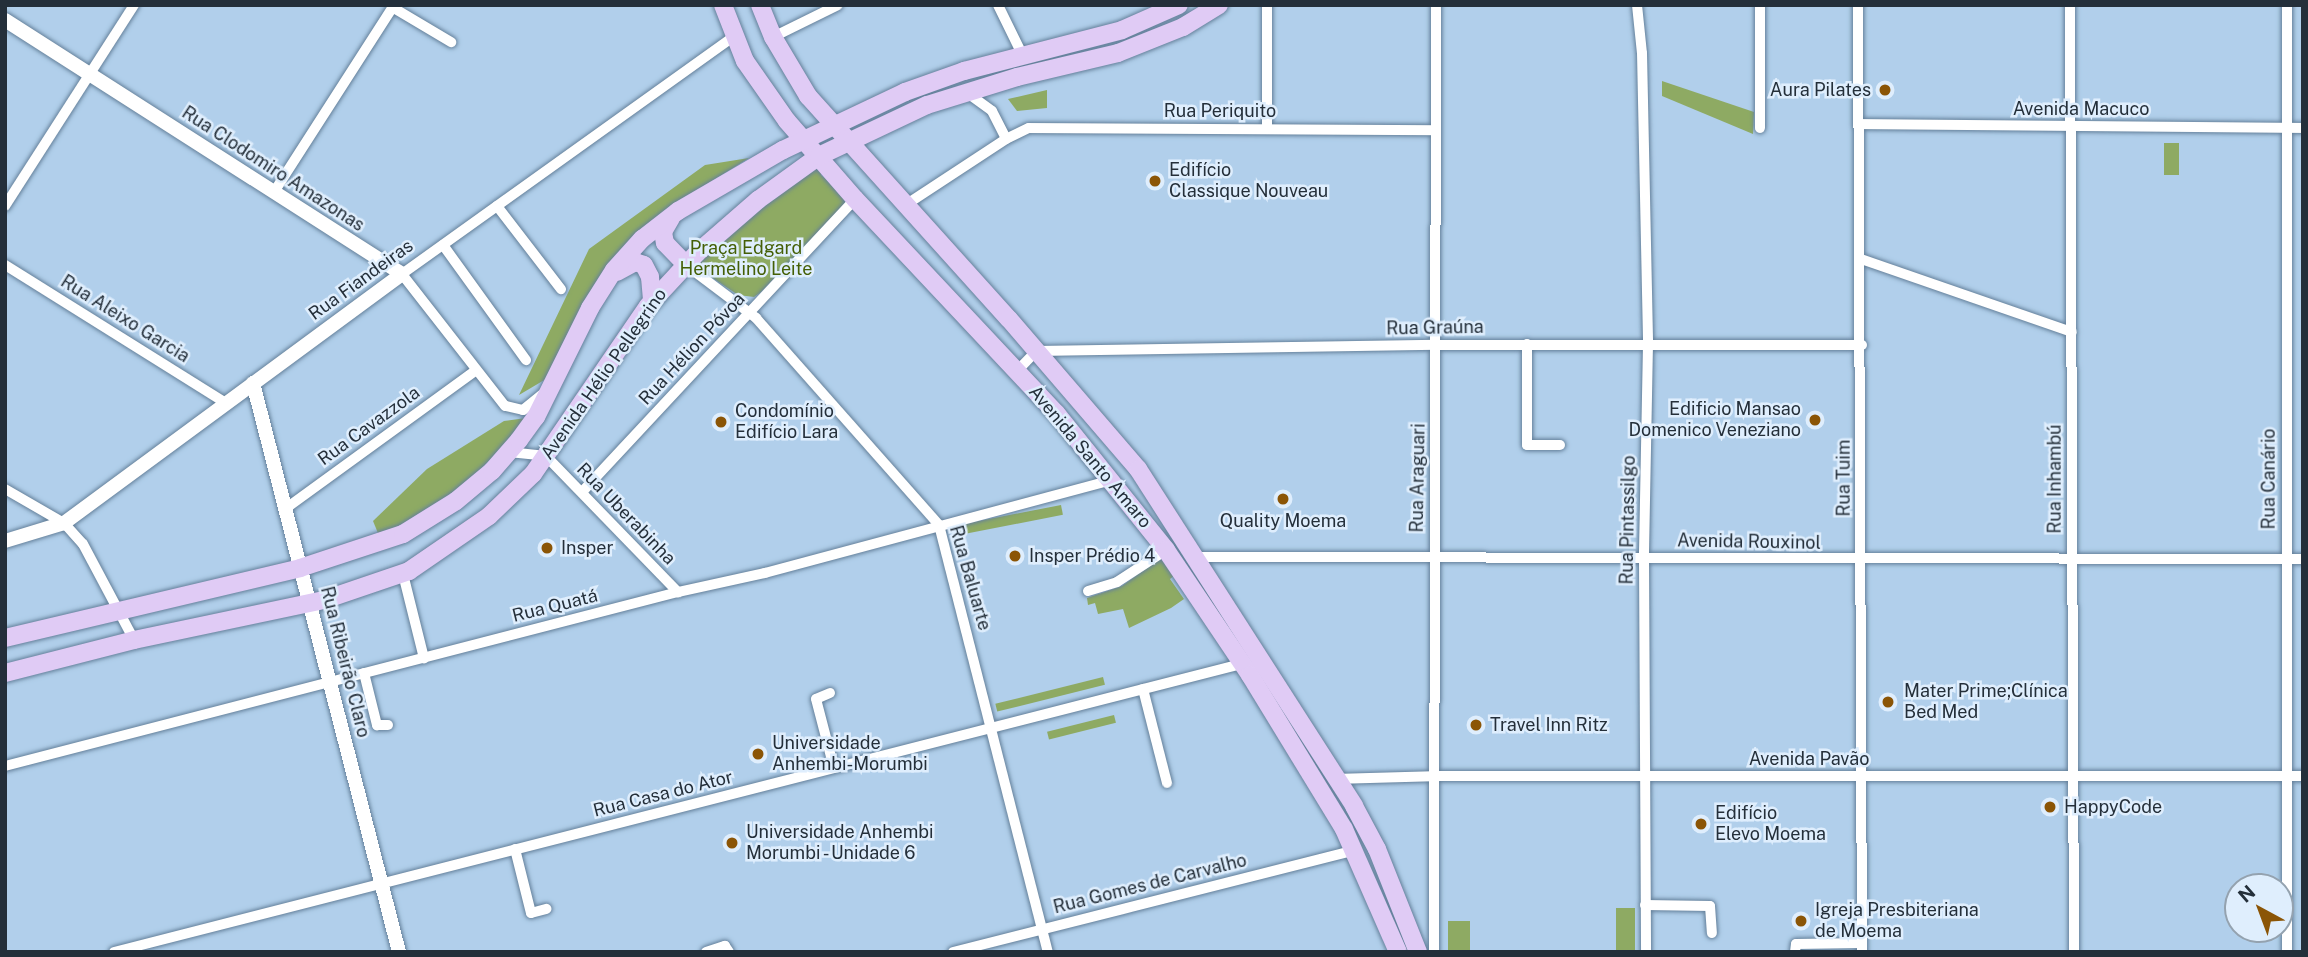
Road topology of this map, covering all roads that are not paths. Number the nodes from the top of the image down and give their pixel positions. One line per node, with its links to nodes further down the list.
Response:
1 (134, 5): 21 (street)
2 (723, 5): 17 (main road, Avenida Santo Amaro)
3 (760, 5): 18 (main road, Avenida Santo Amaro)
4 (838, 5): 18 (street)
5 (998, 5): 20 (street)
6 (1179, 5): 20 (main road, Avenida Hélio Pellegrino)
7 (1219, 5): 22 (main road, Avenida Hélio Pellegrino)
8 (1267, 5): 26 (street)
9 (1436, 5): 30 (street, Rua Araguari)
10 (1637, 5): 52 (street, Rua Pintassilgo)
11 (1760, 5): 27 (street)
12 (1858, 5): 23 (street, Rua Tuim)
13 (2070, 5): 25 (street, Rua Inhambú)
14 (2287, 5): 28 (street, Rua Canário)
15 (393, 6): 19 (street); 35 (street)
16 (5, 20): 21 (street, Rua Clodomiro Amazonas)
17 (734, 36): 31 (main road, Avenida Santo Amaro); 39 (street, Rua Fiandeiras)
18 (773, 37): 24 (main road, Avenida Santo Amaro)
19 (451, 42)
20 (1023, 56): 24 (main road, Avenida Hélio Pellegrino)
21 (90, 75): 35 (street, Rua Clodomiro Amazonas); 36 (street)
22 (967, 92): 32 (street); 33 (main road, Avenida Hélio Pellegrino)
23 (1858, 124): 25 (street, Avenida Macuco); 42 (street, Rua Tuim)
24 (833, 125): 31 (main road, Avenida Hélio Pellegrino); 33 (main road, Avenida Santo Amaro)
25 (2071, 127): 28 (street, Avenida Macuco); 50 (street, Rua Inhambú)
26 (1267, 128): 30 (street, Rua Periquito); 32 (street, Rua Periquito)
27 (1760, 128)
28 (2286, 128): 29 (street, Avenida Macuco); 75 (street, Rua Canário)
29 (2303, 128)
30 (1436, 130): 53 (street, Rua Araguari)
31 (804, 139): 34 (main road, Avenida Santo Amaro); 40 (main road, Avenida Hélio Pellegrino)
32 (1006, 139): 38 (street, Rua Periquito)
33 (848, 142): 34 (main road, Avenida Hélio Pellegrino); 38 (main road, Avenida Santo Amaro)
34 (819, 156): 37 (main road, Avenida Santo Amaro); 44 (main road, Avenida Hélio Pellegrino)
35 (274, 192): 45 (street, Rua Clodomiro Amazonas)
36 (7, 199)
37 (855, 199): 49 (street, Rua Hélion Póvoa); 58 (main road, Avenida Santo Amaro)
38 (907, 204): 55 (main road, Avenida Santo Amaro)
39 (498, 206): 41 (street, Rua Fiandeiras); 47 (street)
40 (678, 211): 44 (main road); 46 (main road, Avenida Hélio Pellegrino)
41 (443, 245): 45 (street, Rua Fiandeiras); 56 (street)
42 (1861, 259): 50 (street); 54 (street, Rua Tuim)
43 (5, 265): 61 (street, Rua Aleixo Garcia)
44 (686, 265): 48 (main road, Avenida Hélio Pellegrino); 49 (street, Rua Baluarte)
45 (402, 275): 57 (street, Rua Clodomiro Amazonas); 59 (street, Rua Fiandeiras)
46 (608, 280): 48 (main road); 60 (main road, Avenida Hélio Pellegrino)
47 (561, 289)
48 (652, 302): 64 (main road, Avenida Hélio Pellegrino)
49 (750, 313): 67 (street, Rua Hélion Póvoa); 70 (street, Rua Baluarte)
50 (2072, 332): 78 (street, Rua Inhambú)
51 (1527, 344): 52 (street, Rua Graúna); 53 (street, Rua Graúna); 62 (street)
52 (1648, 344): 54 (street, Rua Graúna); 74 (street, Rua Pintassilgo)
53 (1437, 345): 55 (street, Rua Graúna); 77 (street, Rua Araguari)
54 (1862, 345): 79 (street, Rua Tuim)
55 (1036, 351): 58 (street); 73 (main road, Avenida Santo Amaro)
56 (526, 360)
57 (475, 371): 60 (street, Rua Clodomiro Amazonas); 68 (street, Rua Cavazzola)
58 (1017, 371): 65 (main road, Avenida Santo Amaro)
59 (253, 383): 61 (street, Rua Fiandeiras); 68 (street, Rua Ribeirão Claro)
60 (552, 387): 63 (main road, Avenida Hélio Pellegrino)
61 (226, 403): 69 (street, Rua Fiandeiras)
62 (1560, 445)
63 (509, 452): 64 (street); 80 (main road, Avenida Hélio Pellegrino)
64 (546, 456): 67 (street, Rua Uberabinha); 81 (main road, Avenida Hélio Pellegrino)
65 (1113, 480): 70 (street, Rua Quatá); 72 (main road, Avenida Santo Amaro)
66 (5, 489): 69 (street)
67 (583, 492): 83 (street, Rua Uberabinha)
68 (285, 509): 80 (street, Rua Ribeirão Claro)
69 (64, 523): 71 (street, Rua Fiandeiras); 85 (street)
70 (939, 525): 83 (street, Rua Quatá); 97 (street, Rua Baluarte)
71 (5, 541)
72 (1166, 550): 82 (street); 90 (main road, Avenida Santo Amaro)
73 (1195, 558): 77 (street, Avenida Rouxinol); 88 (main road, Avenida Santo Amaro)
74 (1644, 559): 77 (street, Avenida Rouxinol); 79 (street, Avenida Rouxinol); 101 (street, Rua Pintassilgo)
75 (2287, 559): 76 (street, Avenida Rouxinol); 78 (street, Avenida Rouxinol); 103 (street, Rua Canário)
76 (2303, 559)
77 (1435, 560): 100 (street, Rua Araguari)
78 (2073, 560): 79 (street, Avenida Rouxinol); 102 (street, Rua Inhambú)
79 (1861, 561): 106 (street, Rua Tuim)
80 (300, 568): 84 (street, Rua Ribeirão Claro); 85 (main road, Avenida Hélio Pellegrino)
81 (402, 573): 84 (main road, Avenida Hélio Pellegrino); 89 (street)
82 (1087, 591)
83 (678, 592): 89 (street, Rua Quatá)
84 (309, 602): 87 (main road, Avenida Hélio Pellegrino); 93 (street, Rua Ribeirão Claro)
85 (118, 611): 86 (main road, Avenida Hélio Pellegrino); 87 (street)
86 (5, 638)
87 (134, 640): 91 (main road, Avenida Hélio Pellegrino)
88 (1261, 657): 90 (street, Rua Casa do Ator); 105 (main road, Avenida Santo Amaro)
89 (424, 658): 92 (street, Rua Quatá)
90 (1242, 663): 94 (street, Rua Casa do Ator); 108 (main road, Avenida Santo Amaro)
91 (5, 673)
92 (364, 673): 93 (street, Rua Quatá); 96 (street)
93 (330, 682): 98 (street, Rua Quatá); 111 (street, Rua Ribeirão Claro)
94 (1143, 689): 97 (street, Rua Casa do Ator); 107 (street)
95 (830, 693): 99 (street)
96 (388, 725)
97 (991, 728): 99 (street, Rua Casa do Ator); 114 (street, Rua Baluarte)
98 (5, 766)
99 (834, 768): 109 (street, Rua Casa do Ator)
100 (1435, 776): 101 (street, Avenida Pavão); 105 (street, Avenida Pavão); 125 (street, Rua Araguari)
101 (1644, 776): 106 (street, Avenida Pavão); 112 (street, Rua Pintassilgo)
102 (2074, 776): 103 (street, Avenida Pavão); 106 (street, Avenida Pavão); 128 (street, Rua Inhambú)
103 (2287, 776): 104 (street, Avenida Pavão); 129 (street, Rua Canário)
104 (2303, 776)
105 (1336, 777): 108 (street); 124 (main road, Avenida Santo Amaro)
106 (1861, 777): 116 (street, Rua Tuim)
107 (1167, 783)
108 (1321, 790): 110 (main road, Avenida Santo Amaro)
109 (515, 849): 111 (street, Rua Casa do Ator); 113 (street)
110 (1355, 850): 114 (street, Rua Gomes de Carvalho); 123 (main road, Avenida Santo Amaro)
111 (381, 883): 117 (street, Rua Casa do Ator); 118 (street, Rua Ribeirão Claro)
112 (1646, 905): 115 (street); 126 (street, Rua Pintassilgo)
113 (546, 909)
114 (1042, 929): 121 (street, Rua Gomes de Carvalho); 122 (street, Rua Baluarte)
115 (1712, 933)
116 (1862, 948): 127 (street)
117 (114, 952)
118 (399, 952)
119 (706, 952): 120 (street)
120 (729, 952)
121 (954, 952)
122 (1048, 952)
123 (1398, 952)
124 (1418, 952)
125 (1434, 952)
126 (1646, 952)
127 (1796, 952)
128 (2074, 952)
129 (2287, 952)

